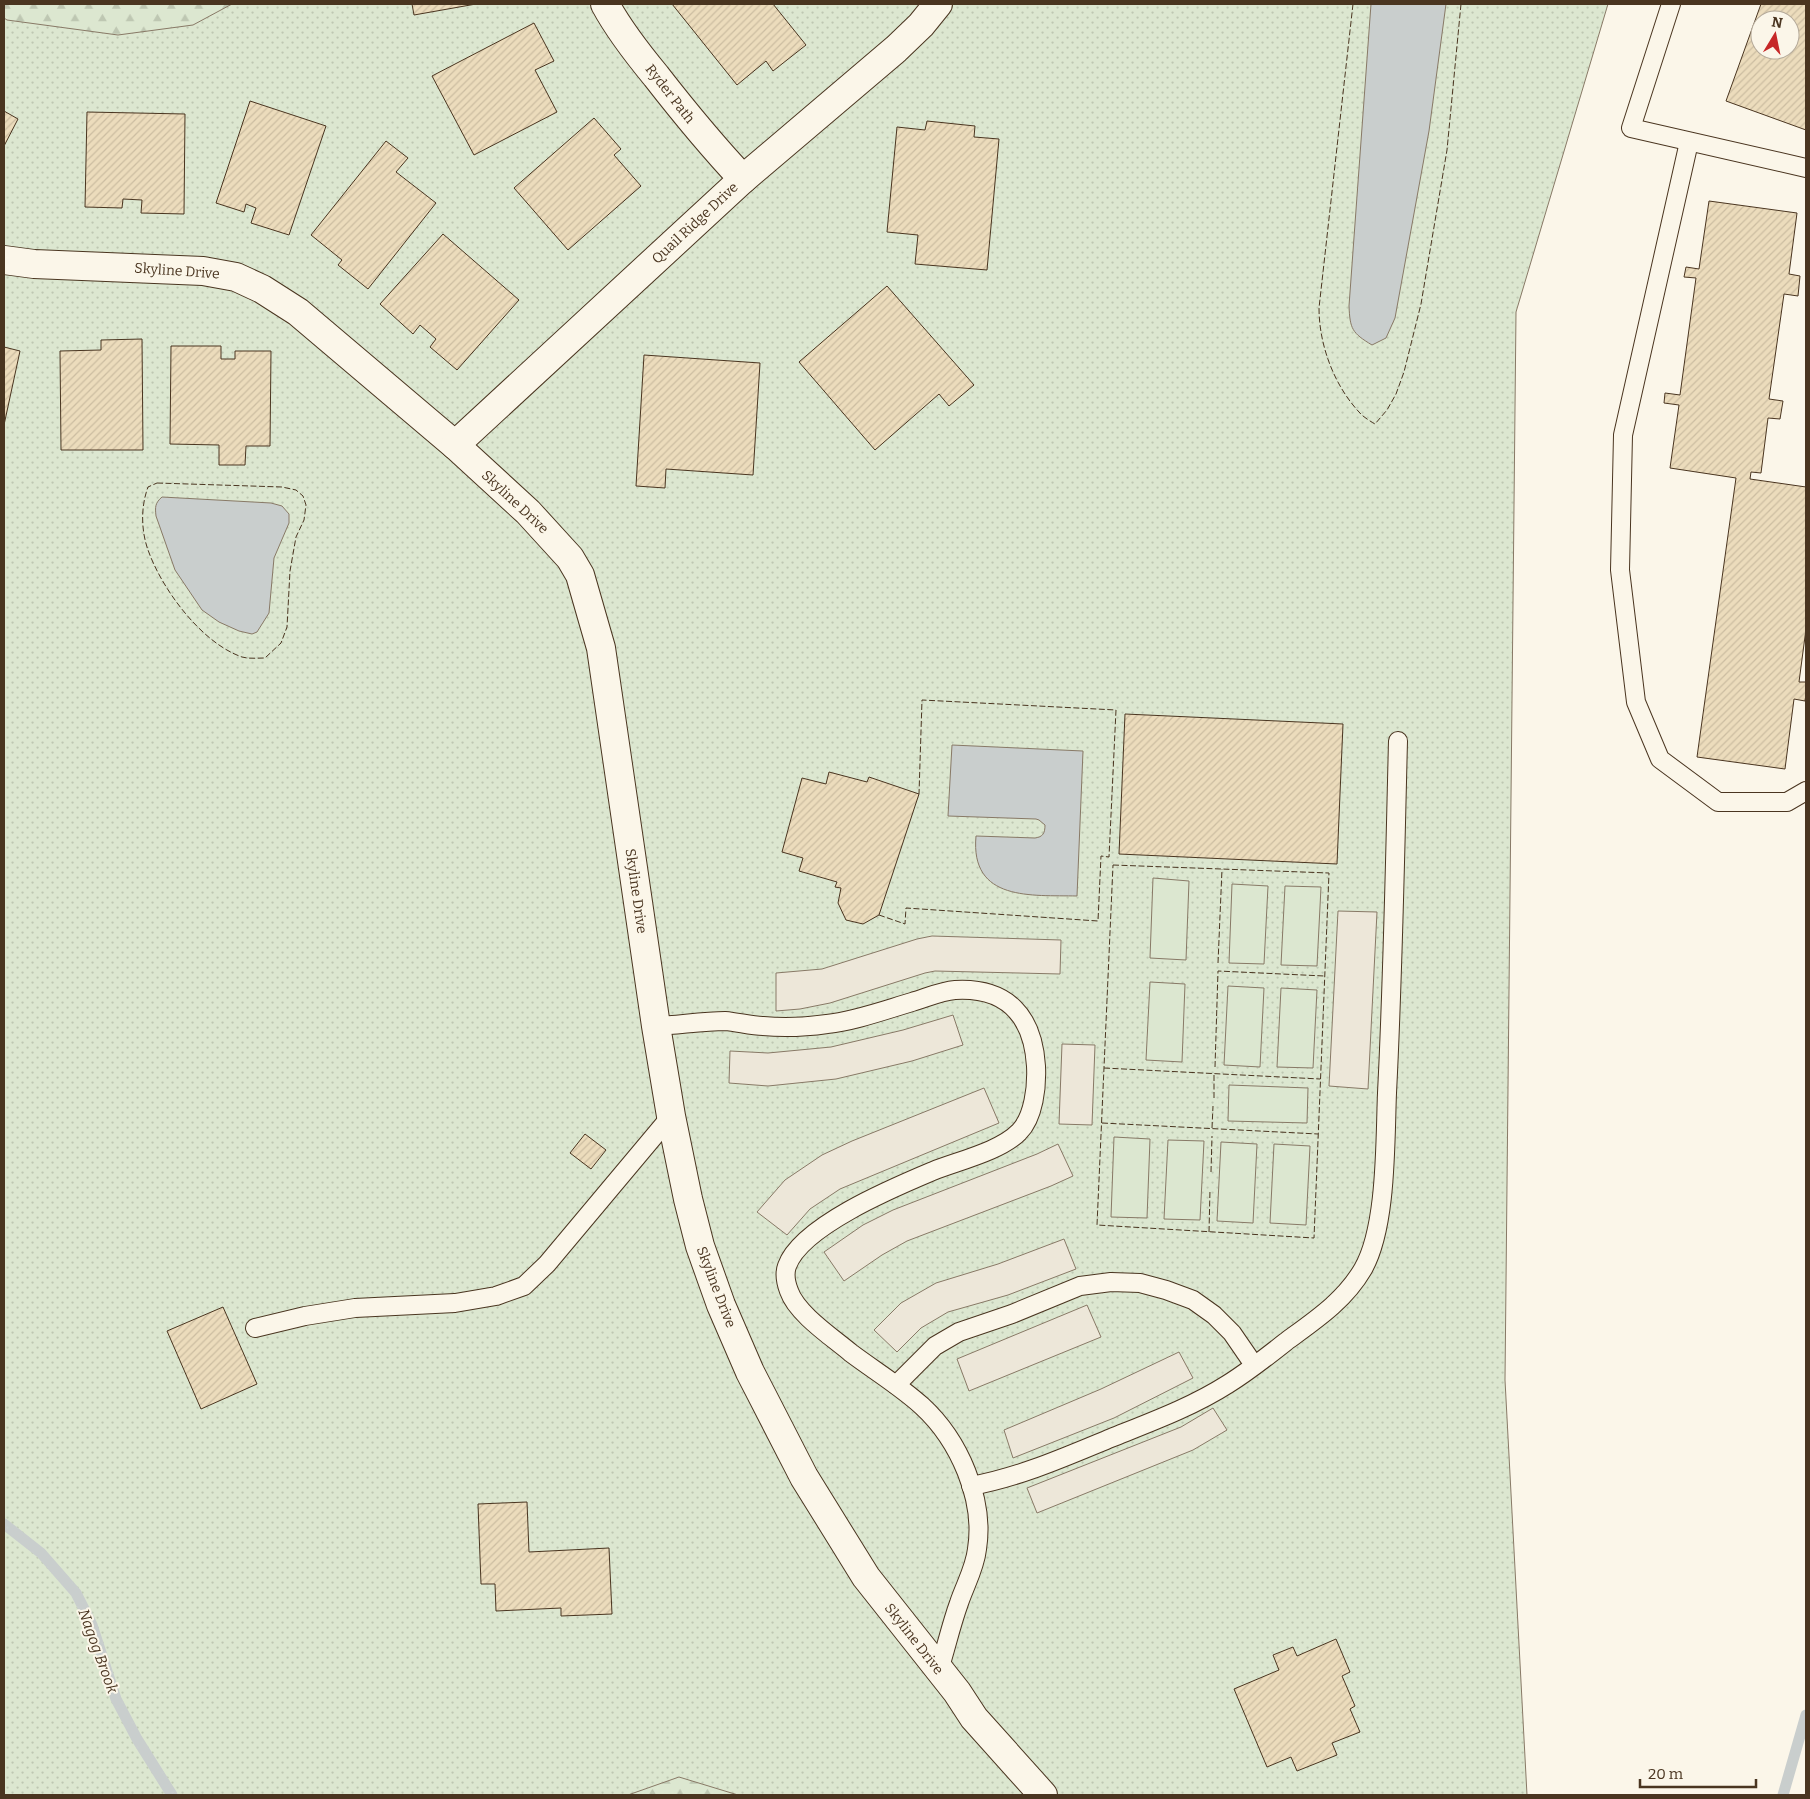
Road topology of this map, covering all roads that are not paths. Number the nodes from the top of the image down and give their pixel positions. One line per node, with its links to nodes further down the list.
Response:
1 (605, 4): 6 (street, Ryder Path)
2 (938, 4): 6 (street, Quail Ridge Drive)
3 (1671, 4): 4 (lane)
4 (1689, 142): 5 (lane); 10 (lane)
5 (1806, 168)
6 (743, 179): 8 (street, Quail Ridge Drive)
7 (4, 260): 8 (street, Skyline Drive)
8 (455, 445): 11 (street, Skyline Drive)
9 (1398, 741): 14 (lane)
10 (1806, 791)
11 (656, 1026): 12 (street, Skyline Drive); 15 (lane)
12 (671, 1116): 13 (lane); 17 (street, Skyline Drive)
13 (255, 1328)
14 (1254, 1365): 15 (lane); 16 (lane)
15 (896, 1385): 16 (lane)
16 (971, 1486): 17 (lane)
17 (939, 1670): 18 (street, Skyline Drive)
18 (1043, 1795)

